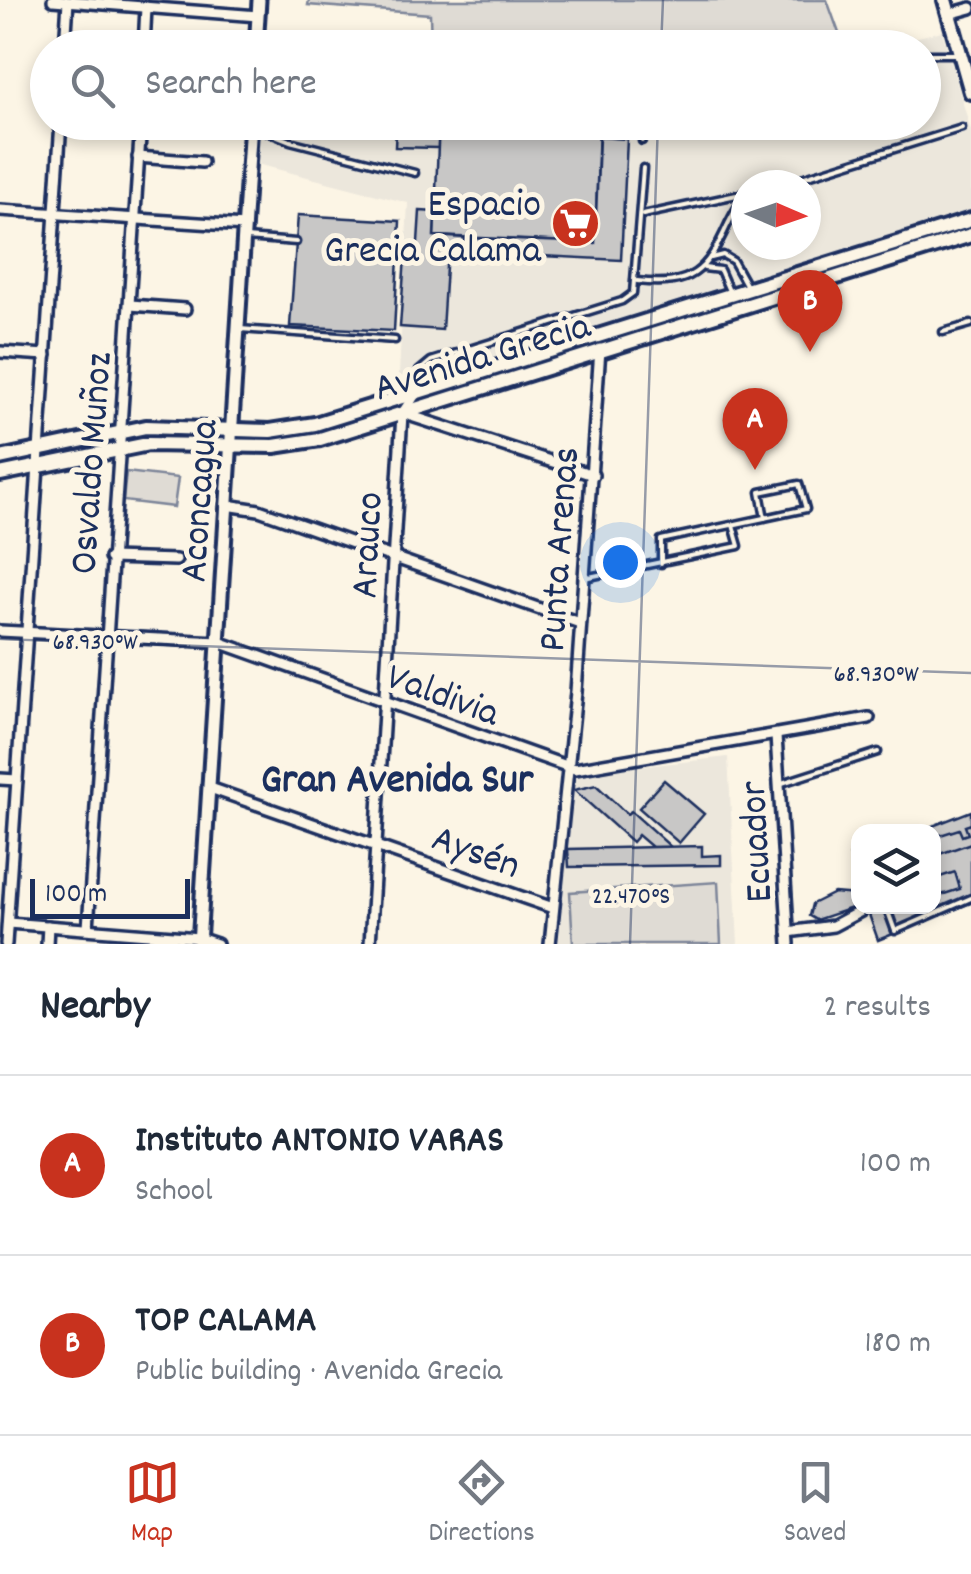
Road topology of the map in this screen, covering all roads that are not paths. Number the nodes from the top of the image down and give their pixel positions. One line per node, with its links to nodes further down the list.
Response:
1 (54, 0): 3 (street)
2 (259, 0): 7 (street)
3 (74, 1): 4 (street); 8 (street)
4 (146, 7): 7 (street); 9 (street)
5 (947, 7): 6 (street); 12 (main road)
6 (971, 8)
7 (258, 16): 10 (street)
8 (68, 30)
9 (145, 30)
10 (257, 30)
11 (941, 54): 12 (lane)
12 (960, 54): 13 (main road)
13 (971, 91)
14 (962, 128): 15 (lane)
15 (941, 135)
16 (60, 140): 28 (street)
17 (139, 140): 21 (street, Osvaldo Muñoz)
18 (250, 140): 33 (street, Aconcagua)
19 (288, 140): 25 (lane)
20 (923, 140): 24 (lane)
21 (138, 157): 22 (street); 31 (street, Osvaldo Muñoz)
22 (202, 162)
23 (643, 168): 29 (lane)
24 (821, 172)
25 (416, 173)
26 (731, 198): 29 (lane)
27 (0, 210): 28 (street)
28 (55, 213): 31 (street); 49 (street)
29 (642, 215): 38 (lane)
30 (731, 216): 36 (lane)
31 (134, 217): 33 (street); 41 (street, Osvaldo Muñoz)
32 (971, 220): 39 (main road, Avenida Grecia)
33 (245, 232): 35 (lane); 44 (street, Aconcagua)
34 (971, 235): 47 (main road, Avenida Grecia)
35 (296, 242)
36 (711, 258): 37 (lane); 39 (lane)
37 (704, 268): 38 (lane); 40 (lane)
38 (637, 281): 50 (lane)
39 (748, 289): 40 (main road, Avenida Grecia)
40 (730, 296): 47 (main road, Avenida Grecia)
41 (130, 305): 42 (street); 52 (street, Osvaldo Muñoz)
42 (185, 309)
43 (971, 324): 45 (lane)
44 (240, 328): 46 (lane); 53 (street, Aconcagua)
45 (943, 332)
46 (395, 340)
47 (600, 344): 50 (main road, Avenida Grecia); 51 (main road, Avenida Grecia); 60 (street, Punta Arenas)
48 (0, 352): 49 (street)
49 (46, 355): 55 (street)
50 (421, 392): 51 (street); 53 (main road, Avenida Grecia)
51 (402, 414): 54 (main road, Avenida Grecia); 60 (street); 65 (street, Arauco)
52 (119, 430): 53 (main road, Avenida Grecia); 55 (main road, Avenida Grecia); 56 (street, Osvaldo Muñoz)
53 (233, 430): 54 (street, Aconcagua)
54 (232, 446): 56 (main road, Avenida Grecia); 61 (street, Aconcagua)
55 (40, 448): 57 (main road, Avenida Grecia); 58 (street)
56 (118, 448): 58 (main road, Avenida Grecia); 64 (street, Osvaldo Muñoz)
57 (0, 458)
58 (39, 465): 59 (main road, Avenida Grecia); 71 (street)
59 (0, 474)
60 (593, 475): 68 (street, Punta Arenas)
61 (227, 505): 65 (street); 73 (street, Aconcagua)
62 (765, 518): 62 (lane); 63 (lane)
63 (733, 525): 67 (lane); 67 (lane)
64 (110, 558): 66 (street); 72 (street, Osvaldo Muñoz)
65 (393, 559): 69 (street); 74 (street, Arauco)
66 (176, 560)
67 (661, 564): 68 (lane)
68 (584, 578): 69 (street, Punta Arenas)
69 (580, 623): 78 (street, Punta Arenas)
70 (0, 631): 71 (street, Valdivia)
71 (26, 632): 72 (street, Valdivia); 80 (street)
72 (105, 636): 73 (street, Valdivia); 92 (street, Osvaldo Muñoz)
73 (219, 642): 74 (street, Valdivia); 82 (street, Aconcagua)
74 (386, 703): 78 (street, Valdivia); 83 (street, Arauco)
75 (869, 718): 76 (street, Valdivia)
76 (776, 736): 78 (street, Valdivia); 81 (street, Ecuador)
77 (878, 752): 81 (lane)
78 (565, 766): 85 (street, Punta Arenas)
79 (0, 778): 80 (street)
80 (17, 780): 90 (street)
81 (779, 784): 94 (street, Ecuador)
82 (210, 788): 83 (street, Aysén); 95 (street, Aconcagua)
83 (376, 847): 85 (street, Aysén); 100 (street, Arauco)
84 (971, 898): 86 (lane)
85 (553, 908): 101 (street, Punta Arenas)
86 (941, 911)
87 (855, 914): 94 (street)
88 (889, 914): 89 (lane)
89 (934, 914)
90 (8, 923): 91 (street); 96 (street)
91 (48, 926): 92 (street); 97 (street)
92 (88, 928): 93 (street)
93 (121, 931): 95 (street); 98 (street)
94 (788, 938)
95 (199, 941): 99 (street)
96 (6, 944)
97 (47, 944)
98 (120, 944)
99 (217, 944)
100 (370, 944)
101 (550, 944)

